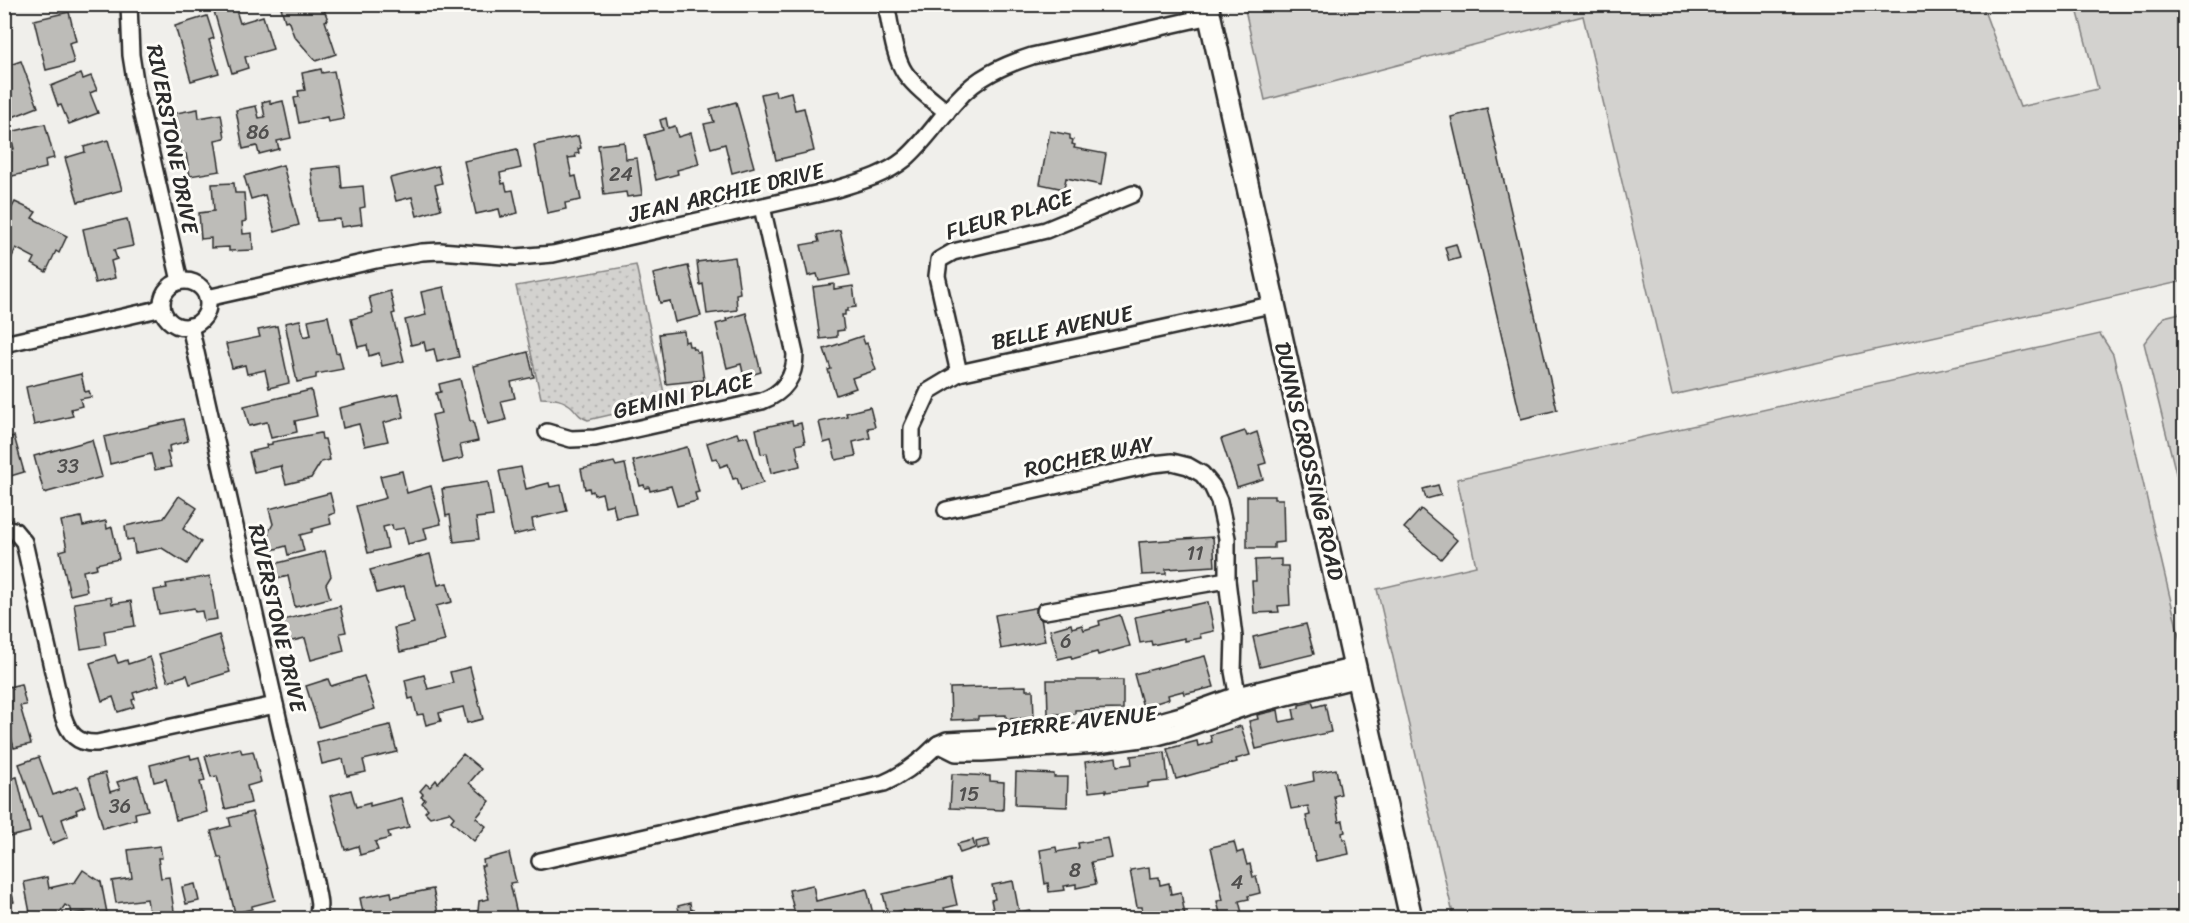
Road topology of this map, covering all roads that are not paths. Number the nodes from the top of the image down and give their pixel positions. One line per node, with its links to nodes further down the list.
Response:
1 (129, 4): 7 (street, RIVERSTONE DRIVE)
2 (886, 4): 4 (street)
3 (1209, 10): 4 (street, JEAN ARCHIE DRIVE); 9 (street, DUNNS CROSSING ROAD)
4 (947, 112): 6 (street, JEAN ARCHIE DRIVE)
5 (1133, 194): 13 (street, FLEUR PLACE)
6 (762, 207): 8 (street, JEAN ARCHIE DRIVE); 14 (street, GEMINI PLACE)
7 (180, 281): 8 (street); 10 (street)
8 (207, 298): 11 (street)
9 (1275, 304): 13 (street, BELLE AVENUE); 20 (street, DUNNS CROSSING ROAD)
10 (162, 306): 11 (street); 12 (street)
11 (190, 326): 22 (street, RIVERSTONE DRIVE)
12 (4, 344)
13 (959, 373): 15 (street, BELLE AVENUE)
14 (547, 432)
15 (912, 454)
16 (946, 510): 18 (street, ROCHER WAY)
17 (4, 528): 22 (street)
18 (1227, 580): 19 (street); 21 (street, ROCHER WAY)
19 (1046, 610)
20 (1357, 673): 21 (street, PIERRE AVENUE); 25 (street, DUNNS CROSSING ROAD)
21 (1238, 702): 23 (street, PIERRE AVENUE)
22 (275, 705): 24 (street, RIVERSTONE DRIVE)
23 (540, 861)
24 (316, 918)
25 (1412, 918)

